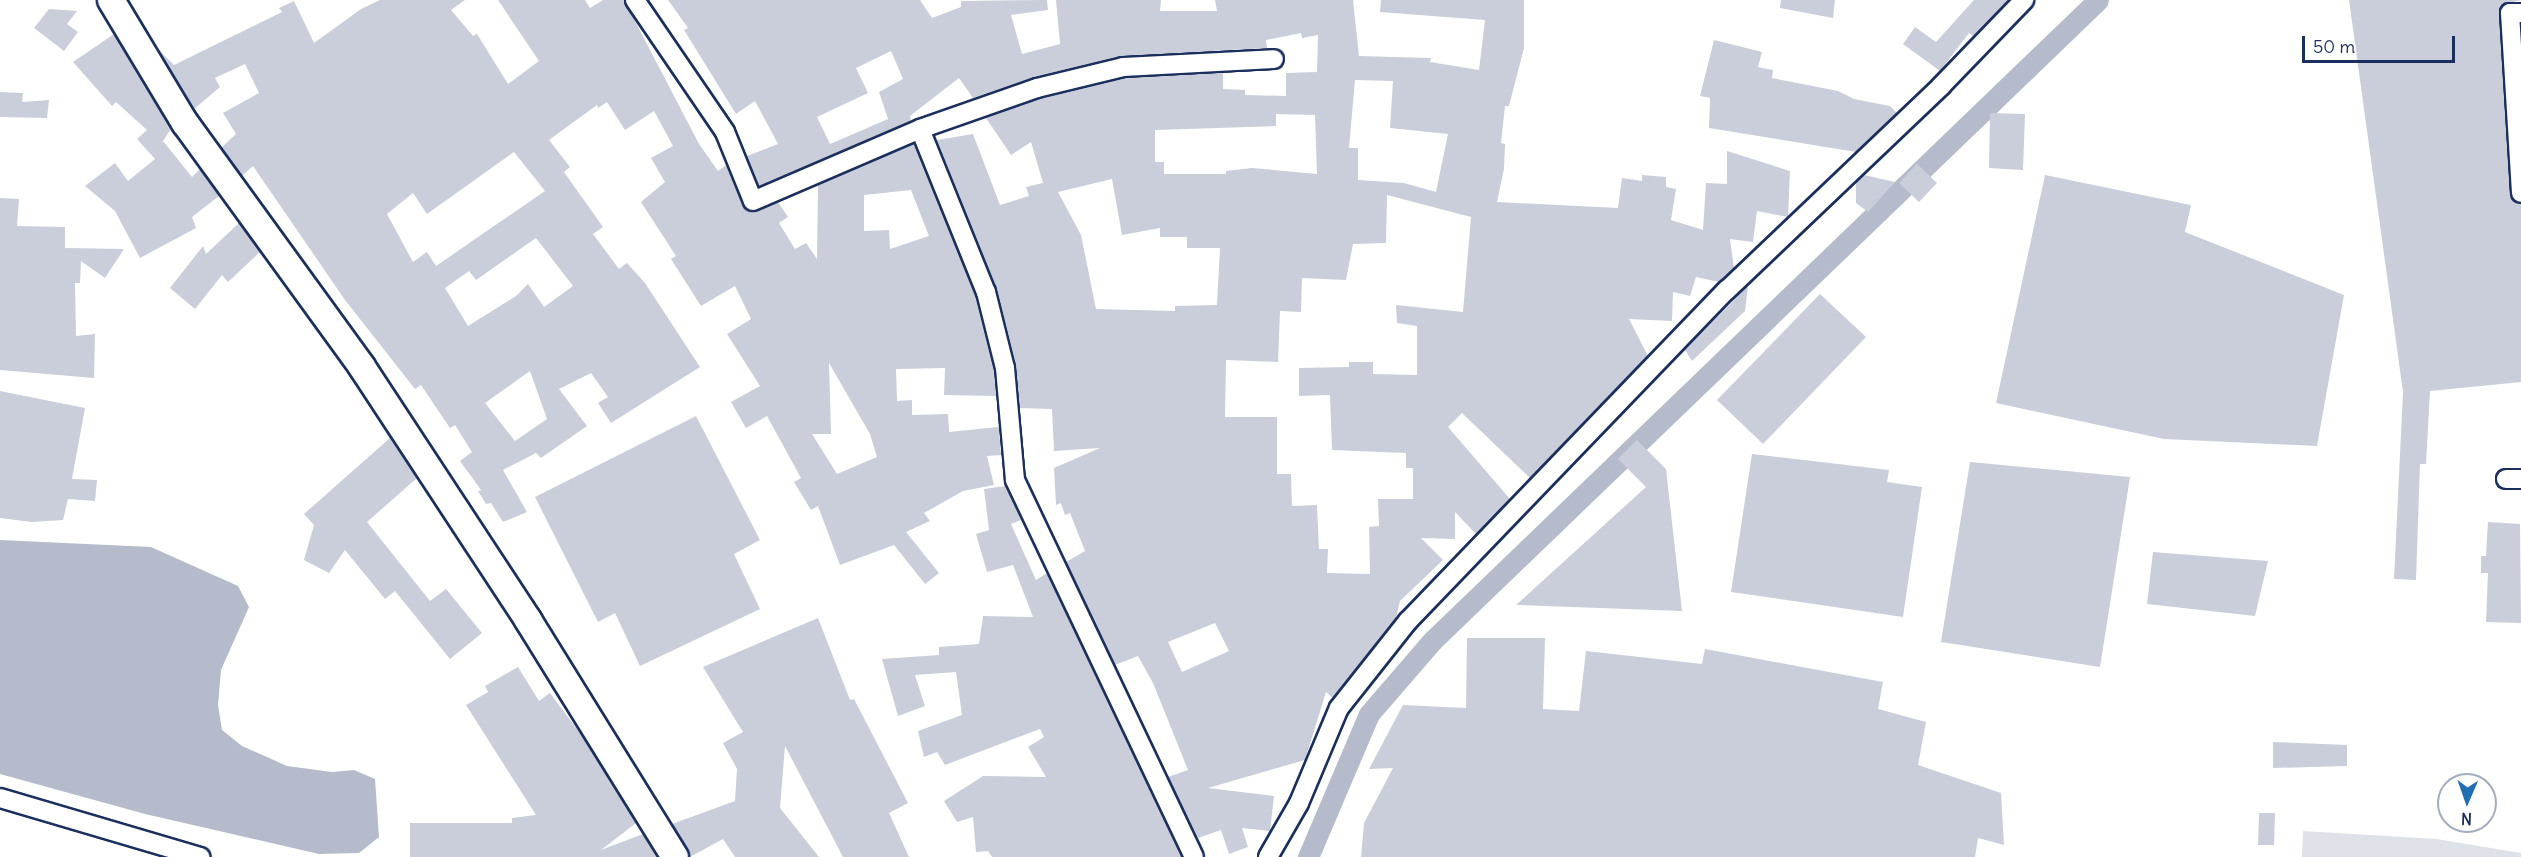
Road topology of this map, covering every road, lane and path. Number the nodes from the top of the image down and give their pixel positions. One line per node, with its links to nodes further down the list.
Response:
1 (111, 0): 10 (street)
2 (636, 0): 6 (street)
3 (2024, 0): 12 (street)
4 (2521, 13): 7 (street)
5 (1274, 60): 6 (street)
6 (920, 129): 11 (street)
7 (2521, 193)
8 (0, 798): 9 (street)
9 (201, 857)
10 (675, 857)
11 (1194, 857)
12 (1268, 857)

